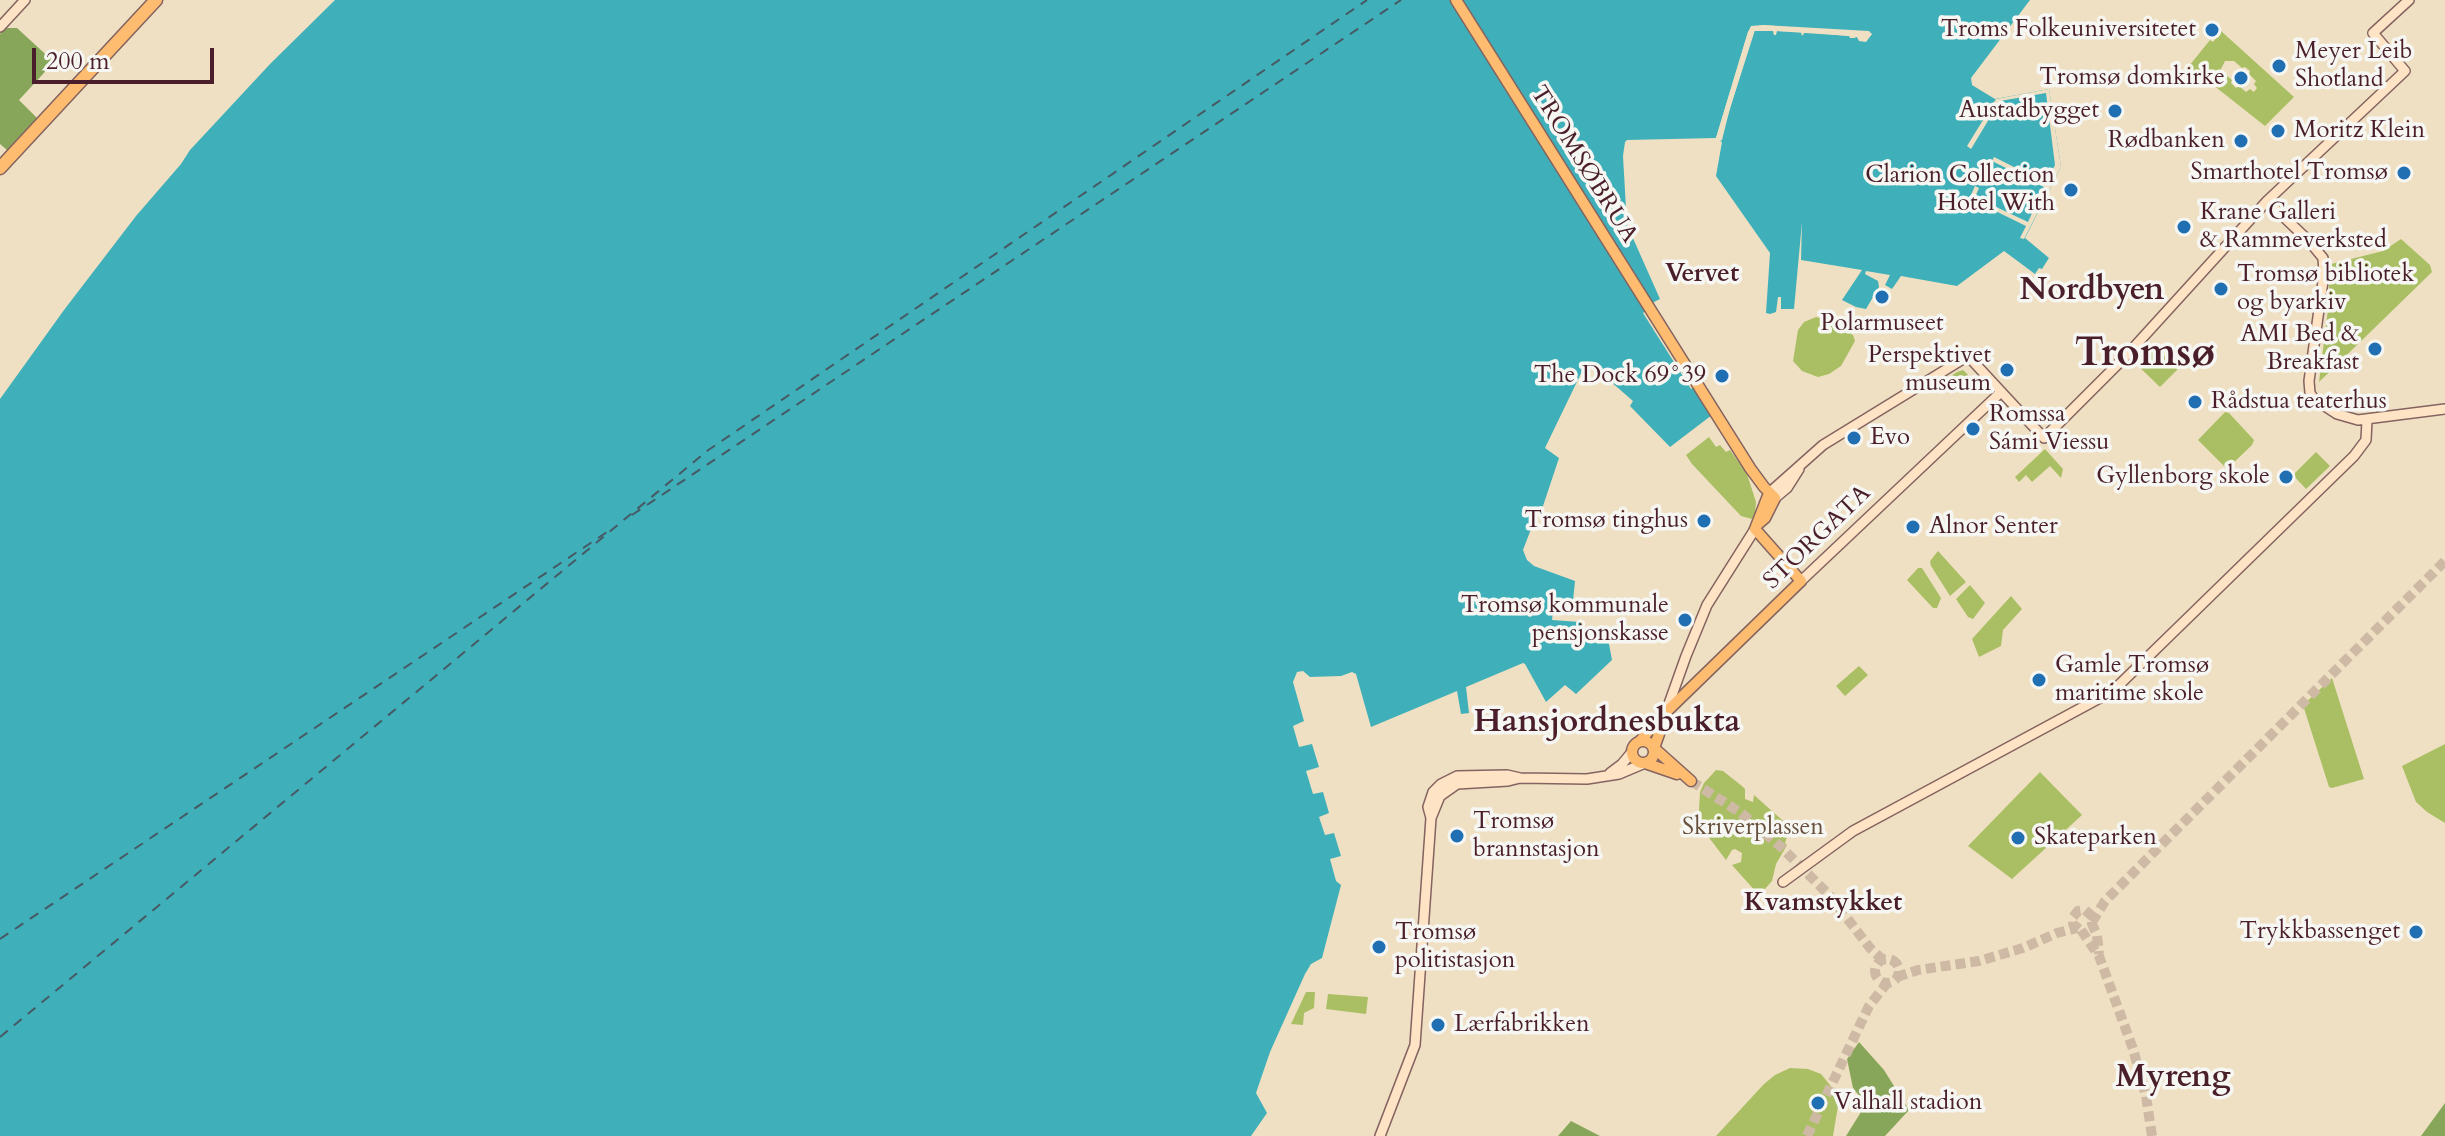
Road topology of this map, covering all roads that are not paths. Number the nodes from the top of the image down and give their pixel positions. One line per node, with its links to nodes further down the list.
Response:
1 (25, 0): 5 (street)
2 (156, 0): 6 (highway)
3 (1456, 0): 11 (main road, TROMSØBRUA)
4 (2409, 0): 7 (street)
5 (0, 27)
6 (0, 168)
7 (2267, 201): 8 (street); 10 (street)
8 (2000, 393): 11 (street); 13 (street, STORGATA)
9 (2445, 409): 10 (street)
10 (2367, 420): 20 (street)
11 (1772, 495): 12 (main road)
12 (1756, 527): 13 (main road); 14 (street)
13 (1801, 581): 14 (main road, STORGATA)
14 (1666, 714): 15 (main road, STORGATA); 16 (main road, STORGATA)
15 (1640, 741): 16 (main road); 17 (main road)
16 (1654, 748): 18 (main road); 18 (main road)
17 (1632, 752): 18 (main road); 19 (street)
18 (1645, 763): 19 (street)
19 (1607, 775): 21 (street)
20 (1783, 882)
21 (1380, 1136)

